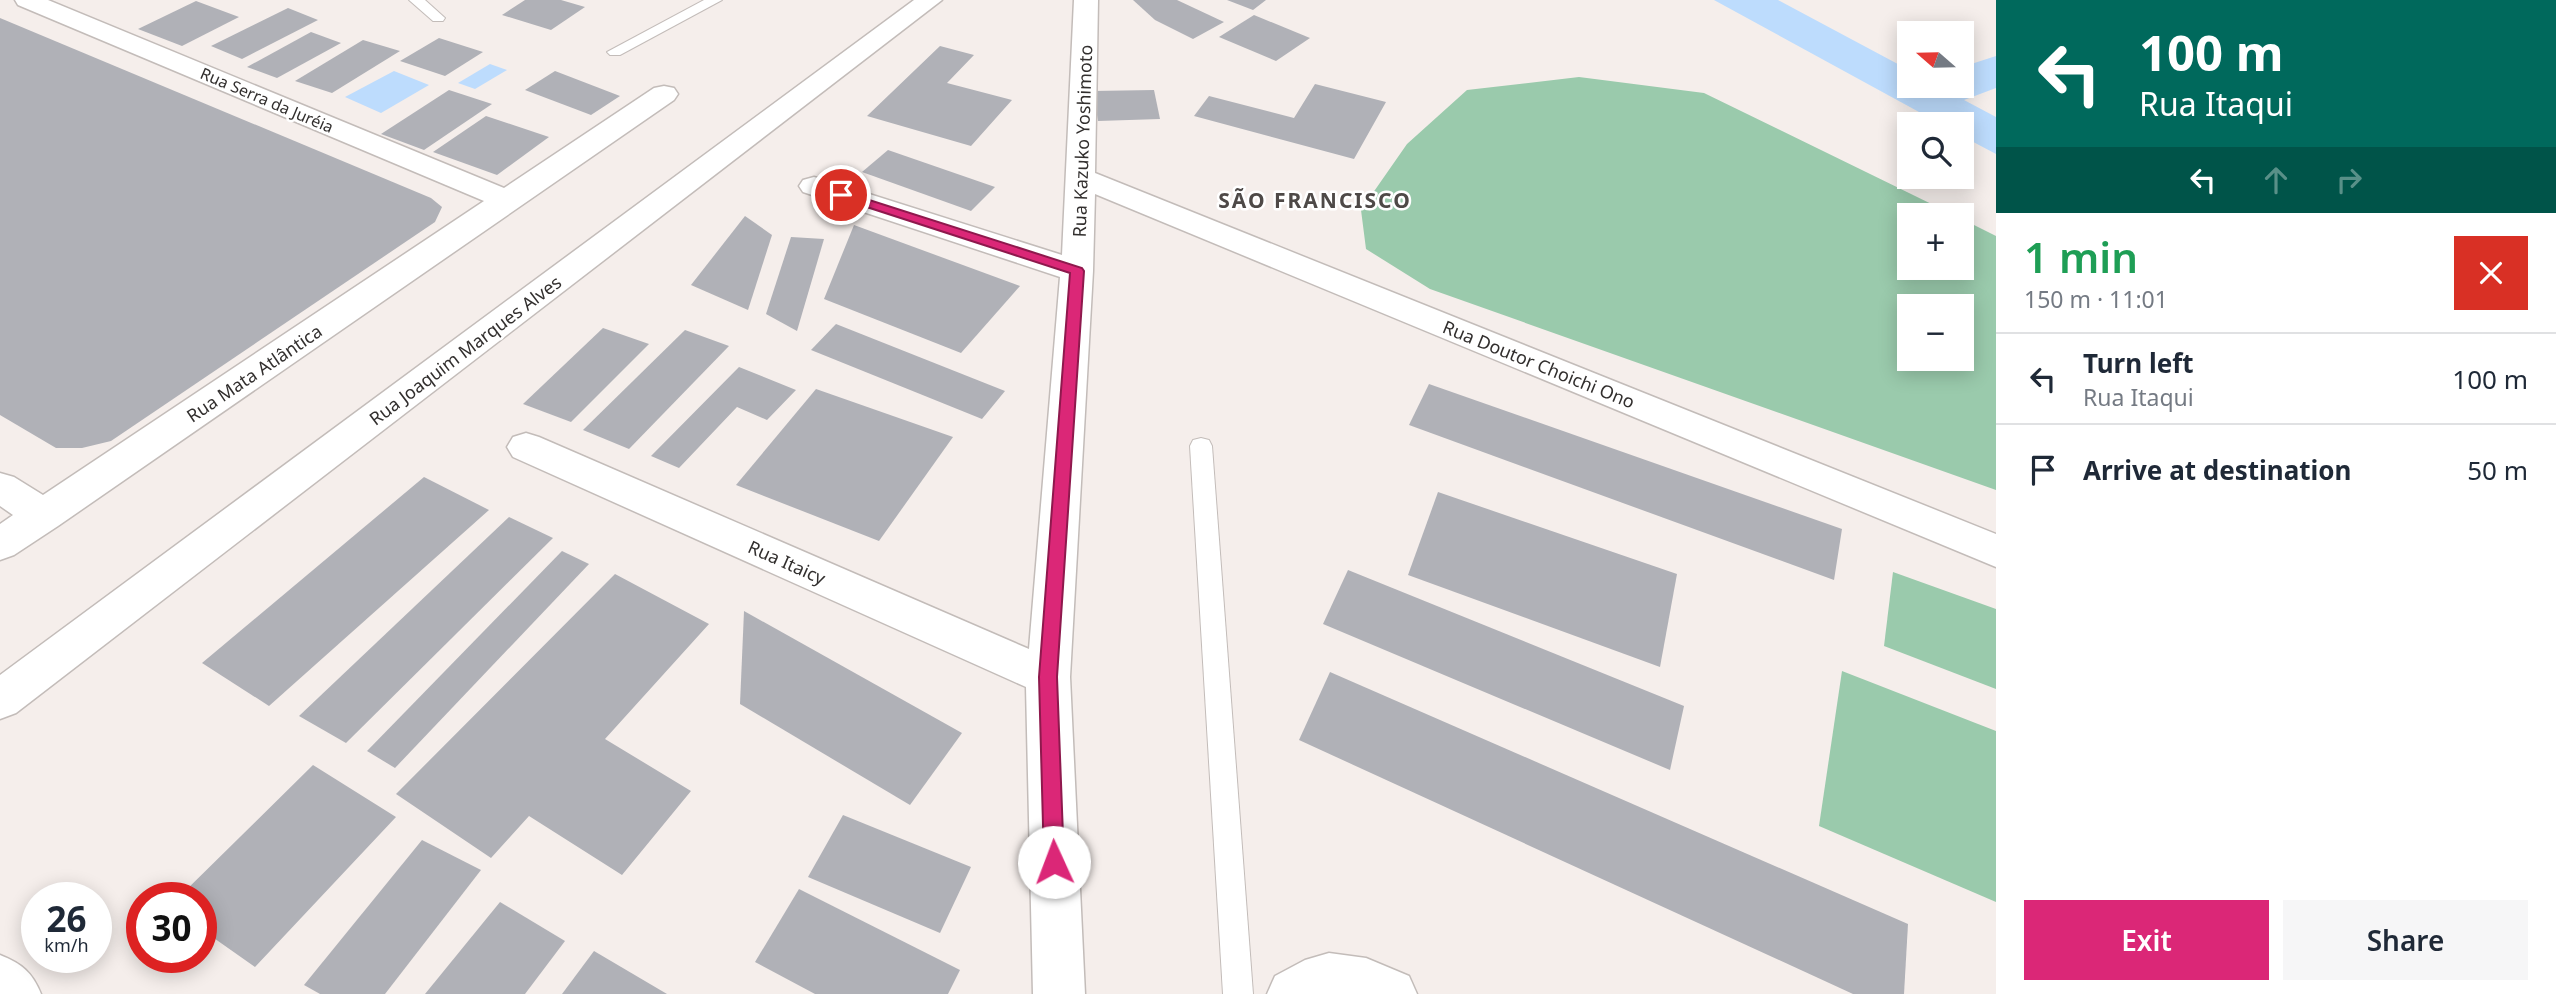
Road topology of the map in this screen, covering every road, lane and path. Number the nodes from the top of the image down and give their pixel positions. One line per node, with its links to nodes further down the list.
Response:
1 (27, 0): 11 (street, Rua Serra da Juréia)
2 (416, 0): 6 (lane)
3 (715, 0): 7 (lane)
4 (930, 0): 20 (street, Rua Joaquim Marques Alves)
5 (1086, 0): 9 (street, Rua Kazuko Yoshimoto)
6 (438, 18)
7 (615, 52)
8 (664, 94): 11 (street, Rua Mata Atlântica)
9 (1082, 178): 12 (street, Rua Kazuko Yoshimoto); 18 (street, Rua Doutor Choichi Ono)
10 (814, 186): 12 (street)
11 (507, 201): 16 (street, Rua Mata Atlântica)
12 (1077, 271): 19 (street, Rua Kazuko Yoshimoto)
13 (1201, 446): 24 (lane)
14 (526, 447): 19 (street, Rua Itaicy)
15 (0, 487): 16 (street)
16 (44, 515): 17 (street, Rua Mata Atlântica)
17 (0, 544)
18 (1996, 551)
19 (1048, 677): 23 (street, Rua Kazuko Yoshimoto)
20 (0, 700)
21 (0, 981): 22 (street)
22 (15, 994)
23 (1059, 994)
24 (1238, 994)
25 (1293, 994): 26 (street)
26 (1391, 994)

